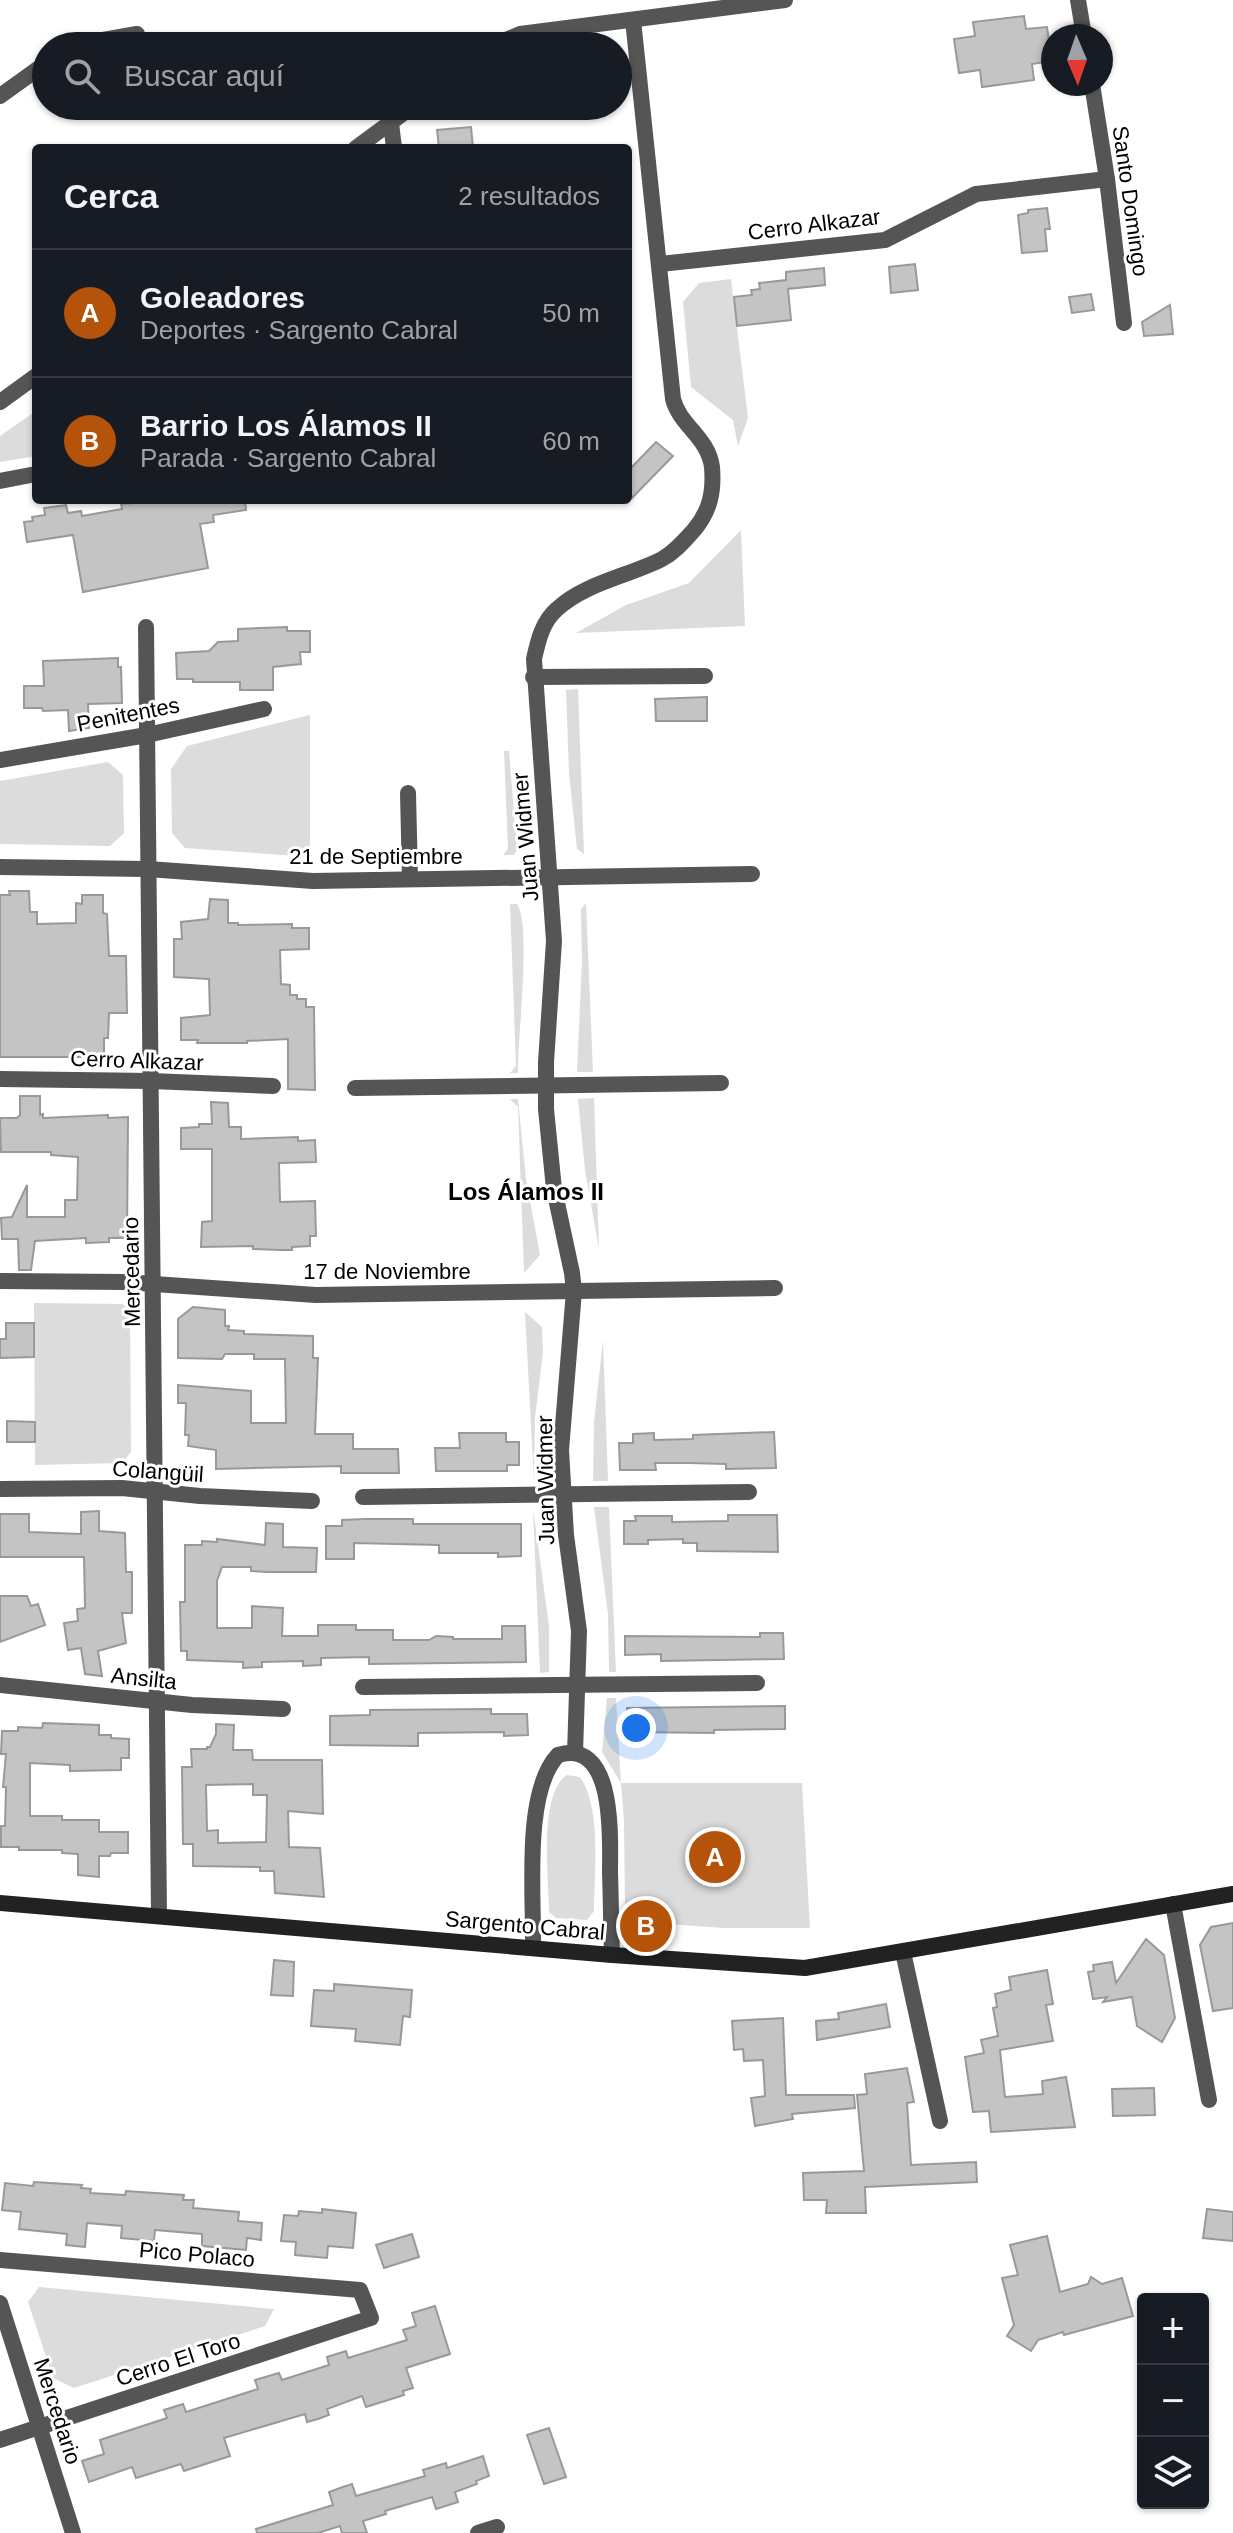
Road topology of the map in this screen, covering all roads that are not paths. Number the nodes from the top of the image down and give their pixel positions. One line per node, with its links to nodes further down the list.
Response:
1 (785, 0): 3 (street)
2 (1078, 0): 4 (street)
3 (633, 20): 5 (street); 14 (street, Juan Widmer)
4 (1082, 24)
5 (536, 32)
6 (32, 73): 7 (street)
7 (0, 96)
8 (1094, 96): 13 (street, Santo Domingo)
9 (395, 120): 10 (street)
10 (391, 123): 11 (street); 12 (street)
11 (362, 144)
12 (394, 144)
13 (1107, 179): 14 (street, Cerro Alkazar); 15 (street, Santo Domingo)
14 (660, 264): 22 (street, Juan Widmer)
15 (1124, 323)
16 (32, 379): 17 (street)
17 (0, 402)
18 (32, 475): 19 (street)
19 (0, 481)
20 (146, 627): 24 (street, Mercedario)
21 (705, 676): 22 (street)
22 (533, 677): 30 (street, Juan Widmer)
23 (264, 709): 24 (street, Penitentes)
24 (147, 735): 25 (street, Penitentes); 28 (street, Mercedario)
25 (0, 760)
26 (408, 793): 31 (street)
27 (0, 867): 28 (street, 21 de Septiembre)
28 (148, 869): 31 (street, 21 de Septiembre); 33 (street, Mercedario)
29 (752, 874): 30 (street, 21 de Septiembre)
30 (551, 878): 31 (street, 21 de Septiembre); 36 (street, Juan Widmer)
31 (410, 879)
32 (0, 1079): 33 (street, Cerro Alkazar)
33 (151, 1081): 35 (street, Cerro Alkazar); 39 (street, Mercedario)
34 (721, 1083): 36 (street)
35 (273, 1086)
36 (546, 1086): 37 (street); 41 (street, Juan Widmer)
37 (355, 1088)
38 (0, 1281): 39 (street, 17 de Noviembre)
39 (153, 1284): 41 (street, 17 de Noviembre); 43 (street, Mercedario)
40 (775, 1288): 41 (street, 17 de Noviembre)
41 (574, 1291): 45 (street, Juan Widmer)
42 (0, 1489): 43 (street, Colangüil)
43 (155, 1492): 47 (street, Colangüil); 52 (street, Mercedario)
44 (749, 1492): 45 (street)
45 (564, 1494): 46 (street); 50 (street, Juan Widmer)
46 (363, 1497)
47 (312, 1501)
48 (757, 1683): 50 (street)
49 (0, 1685): 52 (street, Ansilta)
50 (578, 1685): 51 (street); 54 (street, Juan Widmer)
51 (363, 1687)
52 (157, 1701): 53 (street, Ansilta); 58 (street, Mercedario)
53 (283, 1709)
54 (566, 1754): 59 (street, Juan Widmer); 61 (street)
55 (1233, 1894): 57 (main road, Sargento Cabral)
56 (0, 1903): 58 (main road, Sargento Cabral)
57 (1173, 1904): 60 (main road, Sargento Cabral); 62 (street)
58 (159, 1916): 59 (main road, Sargento Cabral)
59 (533, 1946): 61 (main road, Sargento Cabral)
60 (903, 1952): 61 (main road, Sargento Cabral); 63 (street)
61 (612, 1955)
62 (1209, 2100)
63 (940, 2121)
64 (0, 2260): 66 (street, Pico Polaco)
65 (0, 2303): 67 (street, Mercedario)
66 (371, 2318): 67 (street, Cerro El Toro)
67 (40, 2427): 68 (street, Cerro El Toro); 70 (street, Mercedario)
68 (0, 2440)
69 (497, 2527): 71 (street)
70 (73, 2533)
71 (478, 2533)

